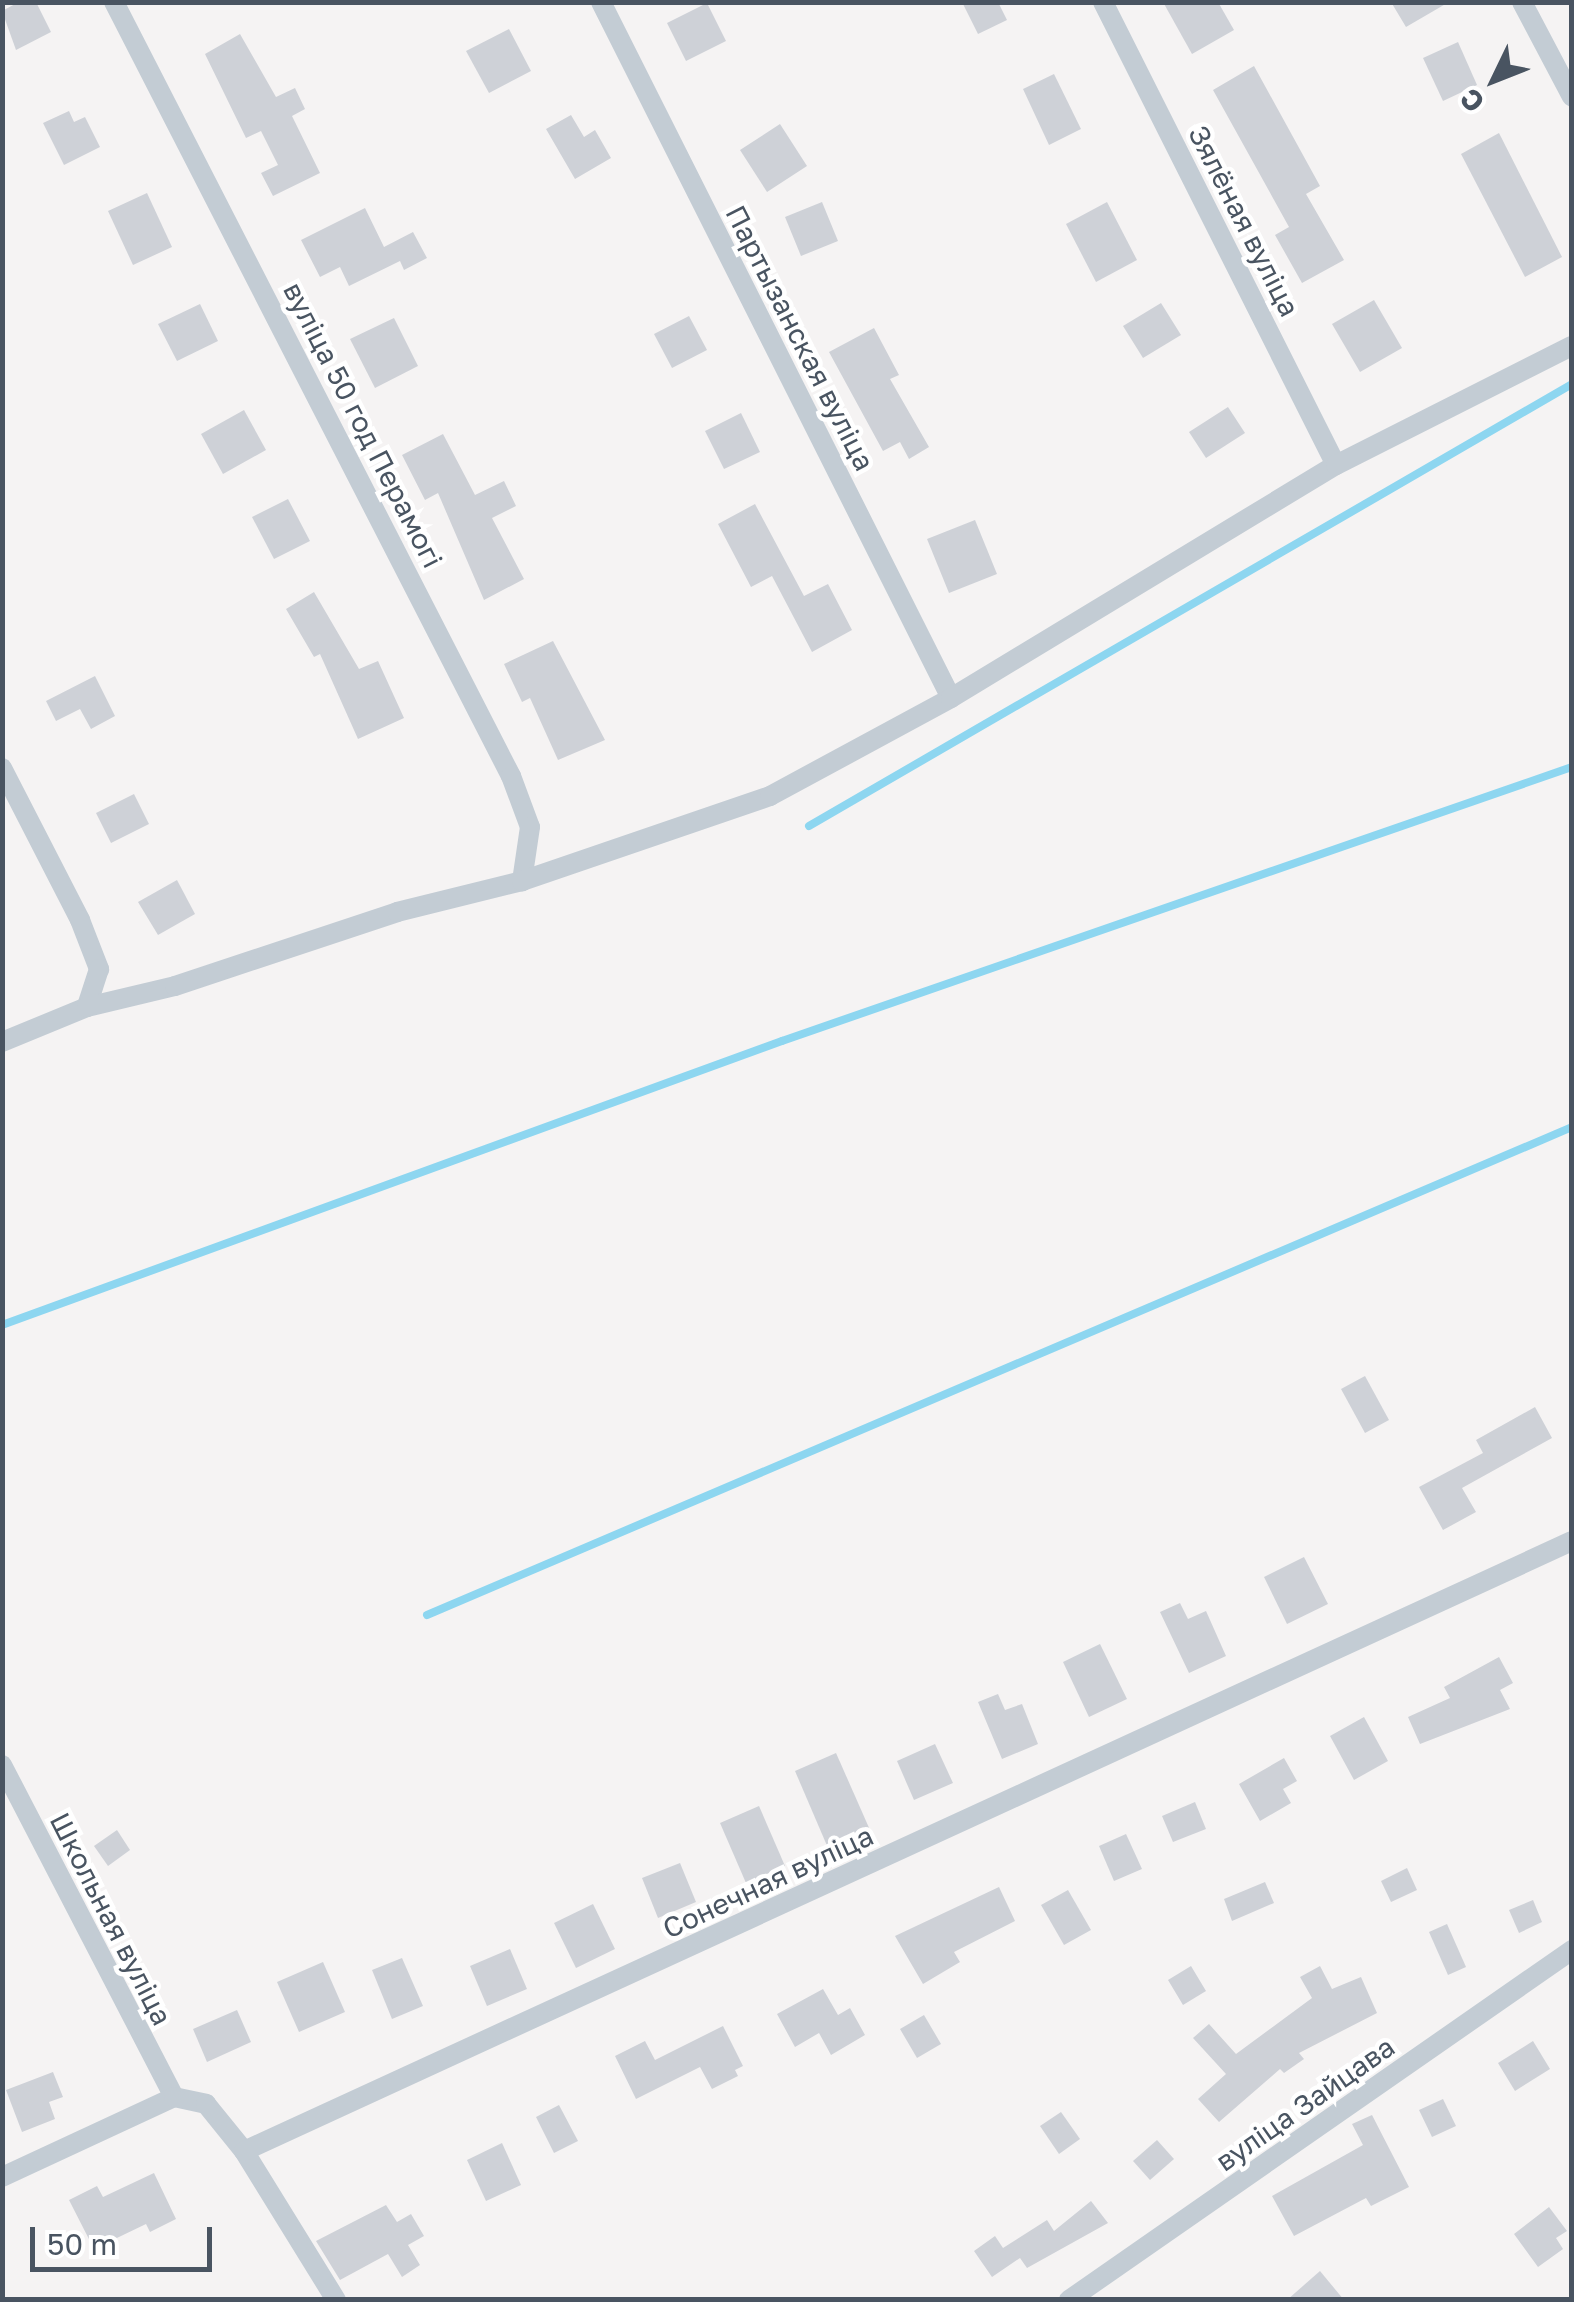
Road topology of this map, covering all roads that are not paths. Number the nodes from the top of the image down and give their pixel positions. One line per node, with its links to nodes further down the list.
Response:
1 (114, 2): 10 (street, вуліца 50 год Перамогі)
2 (601, 2): 8 (street, Партызанская вуліца)
3 (1102, 2): 7 (street, Зялёная вуліца)
4 (1522, 2): 5 (street)
5 (1572, 97)
6 (1572, 346): 7 (street)
7 (1336, 465): 8 (street)
8 (950, 698): 10 (street)
9 (2, 768): 11 (street)
10 (522, 881): 11 (street)
11 (87, 1008): 12 (street)
12 (2, 1042)
13 (1572, 1541): 17 (street, Сонечная вуліца)
14 (2, 1765): 16 (street, Школьная вуліца)
15 (1572, 1950): 20 (street, вуліца Зайцава)
16 (174, 2097): 17 (street); 18 (street)
17 (244, 2151): 19 (street)
18 (2, 2177)
19 (336, 2300)
20 (1069, 2300)

